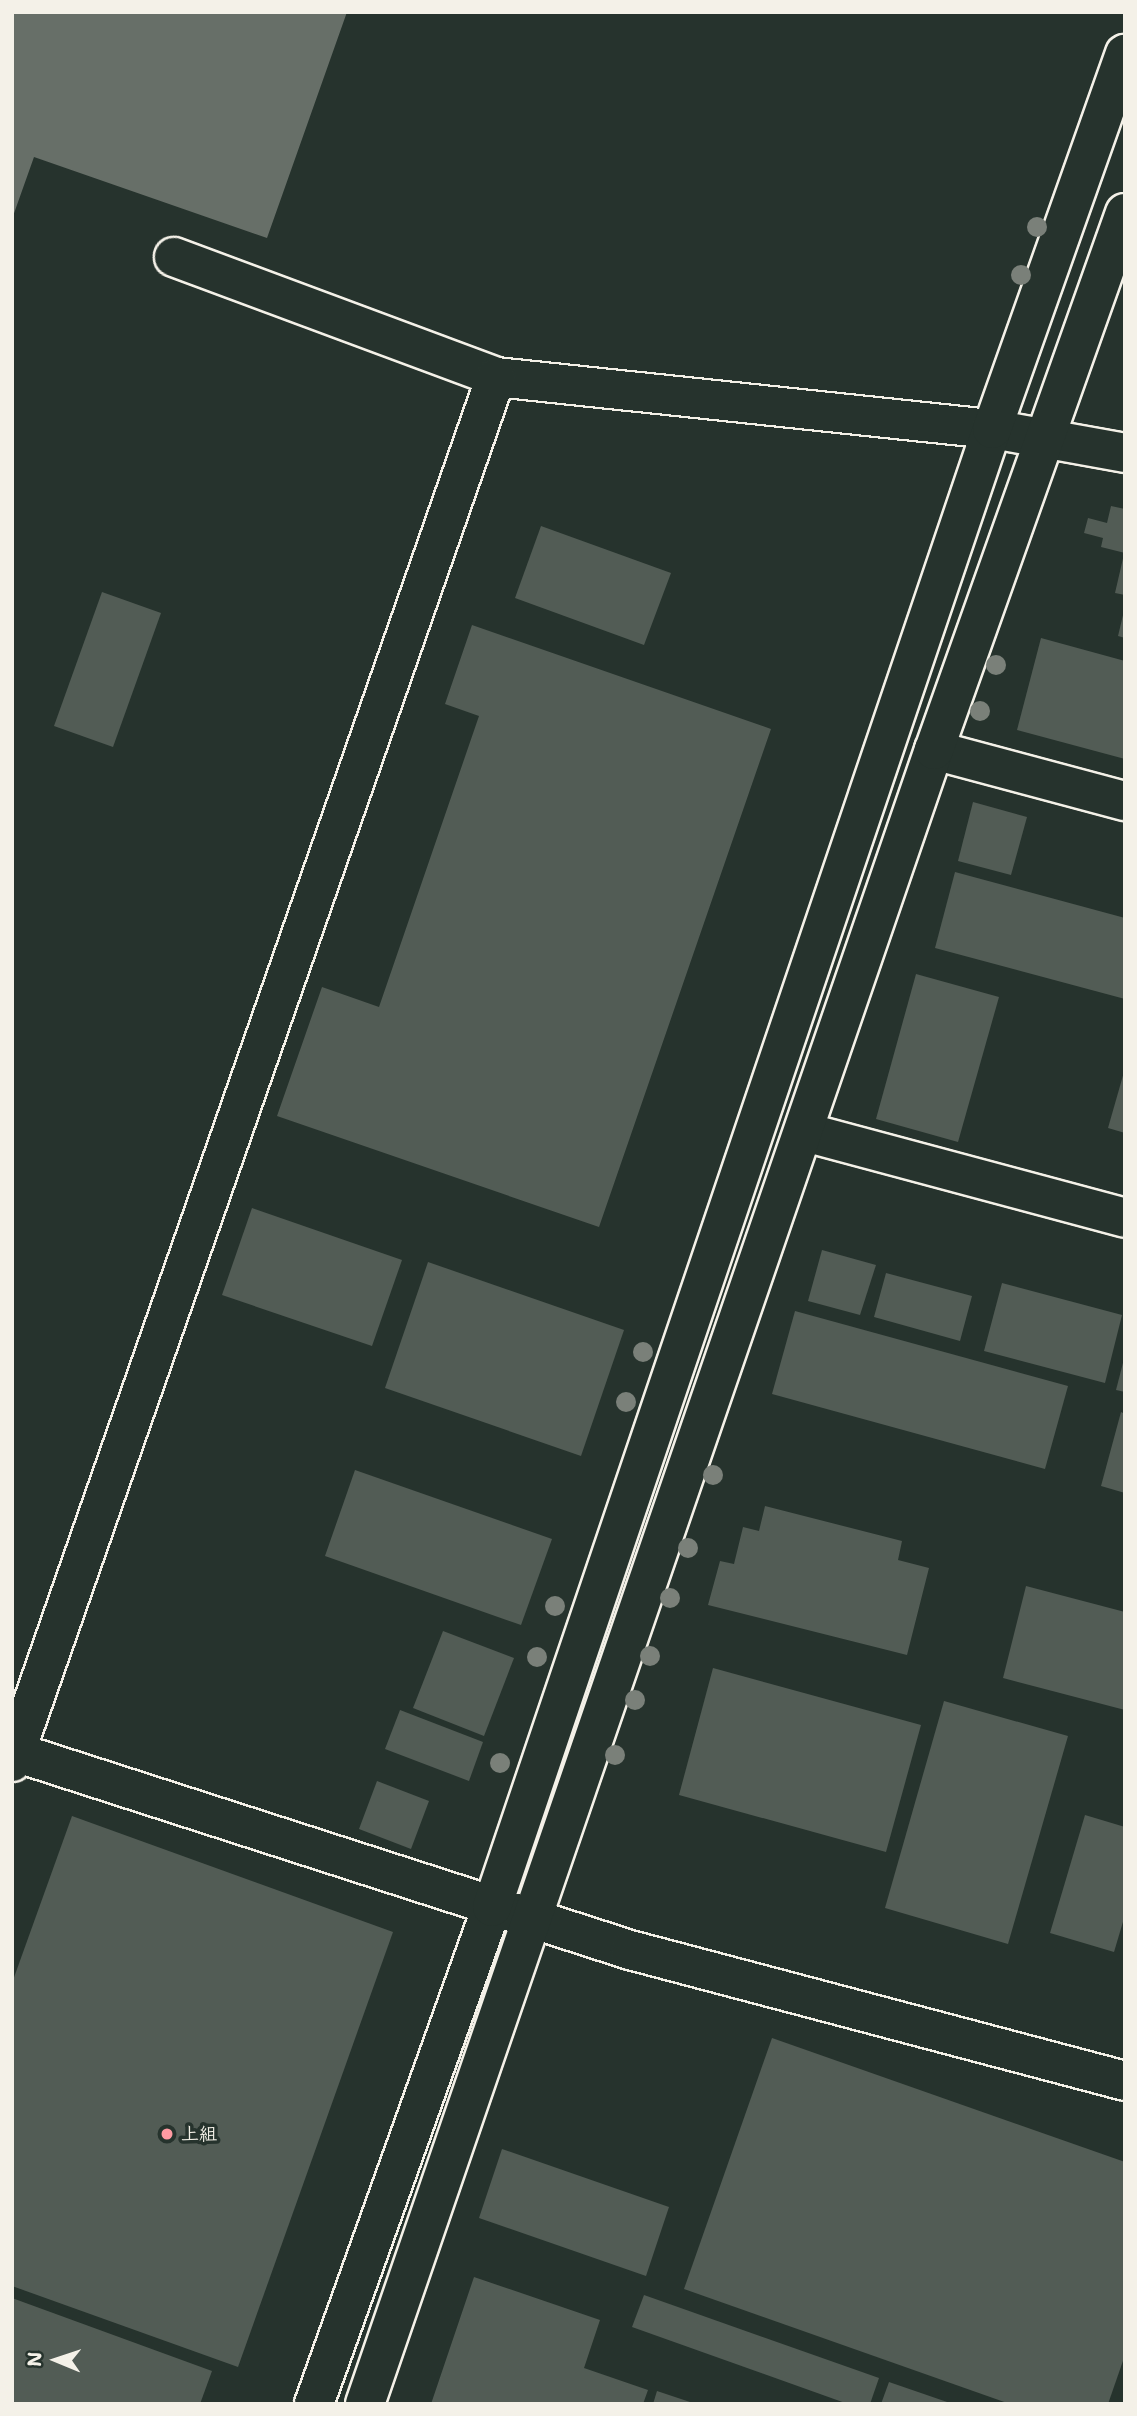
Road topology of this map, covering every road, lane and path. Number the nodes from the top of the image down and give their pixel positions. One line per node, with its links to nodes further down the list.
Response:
1 (1125, 54): 5 (street)
2 (1125, 213): 6 (street)
3 (174, 257): 4 (street)
4 (496, 377): 5 (street); 12 (street)
5 (992, 429): 6 (street); 13 (street)
6 (1043, 439): 7 (street); 8 (street)
7 (1125, 453)
8 (934, 750): 9 (street); 10 (street)
9 (1125, 801)
10 (805, 1132): 11 (street); 14 (street)
11 (1125, 1218)
12 (13, 1755): 13 (street)
13 (492, 1907): 14 (street); 16 (street)
14 (533, 1920): 15 (street); 17 (street)
15 (1125, 2081)
16 (314, 2404)
17 (365, 2404)

